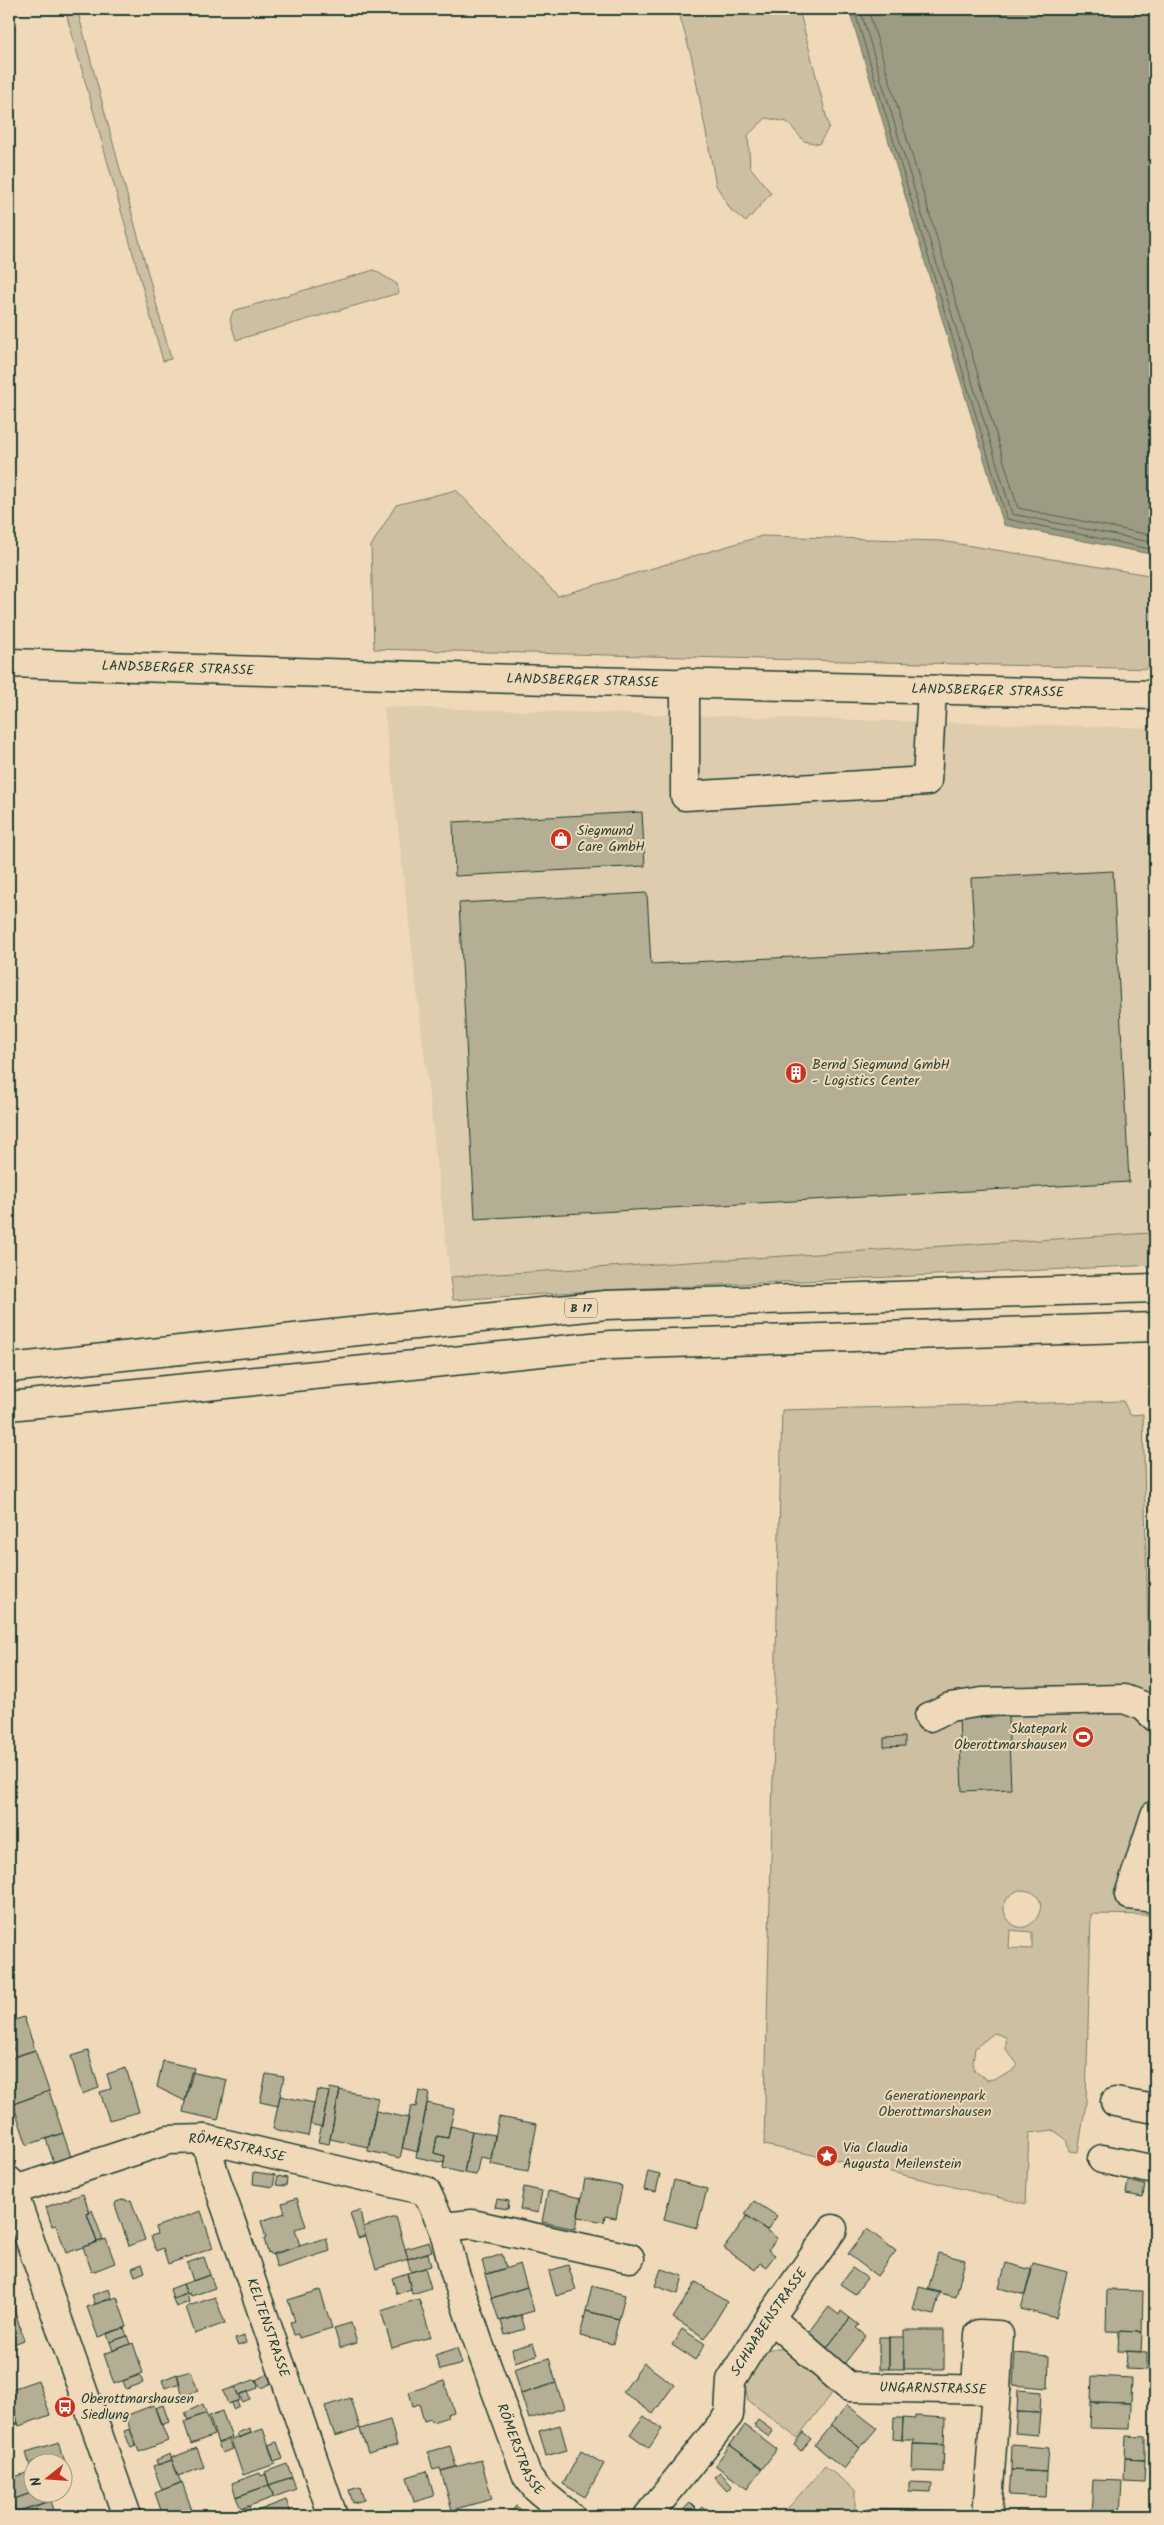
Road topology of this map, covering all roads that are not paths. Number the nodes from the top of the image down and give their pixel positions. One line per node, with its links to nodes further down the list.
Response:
1 (9, 663): 2 (main road, LANDSBERGER STRASSE)
2 (685, 682): 3 (main road, LANDSBERGER STRASSE); 3 (main road)
3 (932, 690): 4 (main road, LANDSBERGER STRASSE)
4 (1155, 695)
5 (1155, 1288): 7 (main road, B 17)
6 (1155, 1328): 8 (main road)
7 (9, 1368)
8 (9, 1406)
9 (929, 1717): 10 (main road)
10 (1155, 1717)
11 (1155, 1815): 12 (main road)
12 (1137, 1902)
13 (1115, 2102): 14 (main road)
14 (1155, 2109)
15 (205, 2139): 18 (main road, RÖMERSTRASSE); 19 (main road, RÖMERSTRASSE); 24 (main road, KELTENSTRASSE)
16 (1102, 2159): 17 (main road)
17 (1155, 2170)
18 (11, 2186): 23 (main road)
19 (444, 2227): 21 (main road); 25 (main road, RÖMERSTRASSE)
20 (833, 2229): 22 (main road, SCHWABENSTRASSE)
21 (630, 2258)
22 (770, 2318): 26 (main road, SCHWABENSTRASSE); 27 (main road, UNGARNSTRASSE)
23 (127, 2516)
24 (333, 2516)
25 (570, 2516)
26 (648, 2516)
27 (987, 2516)

